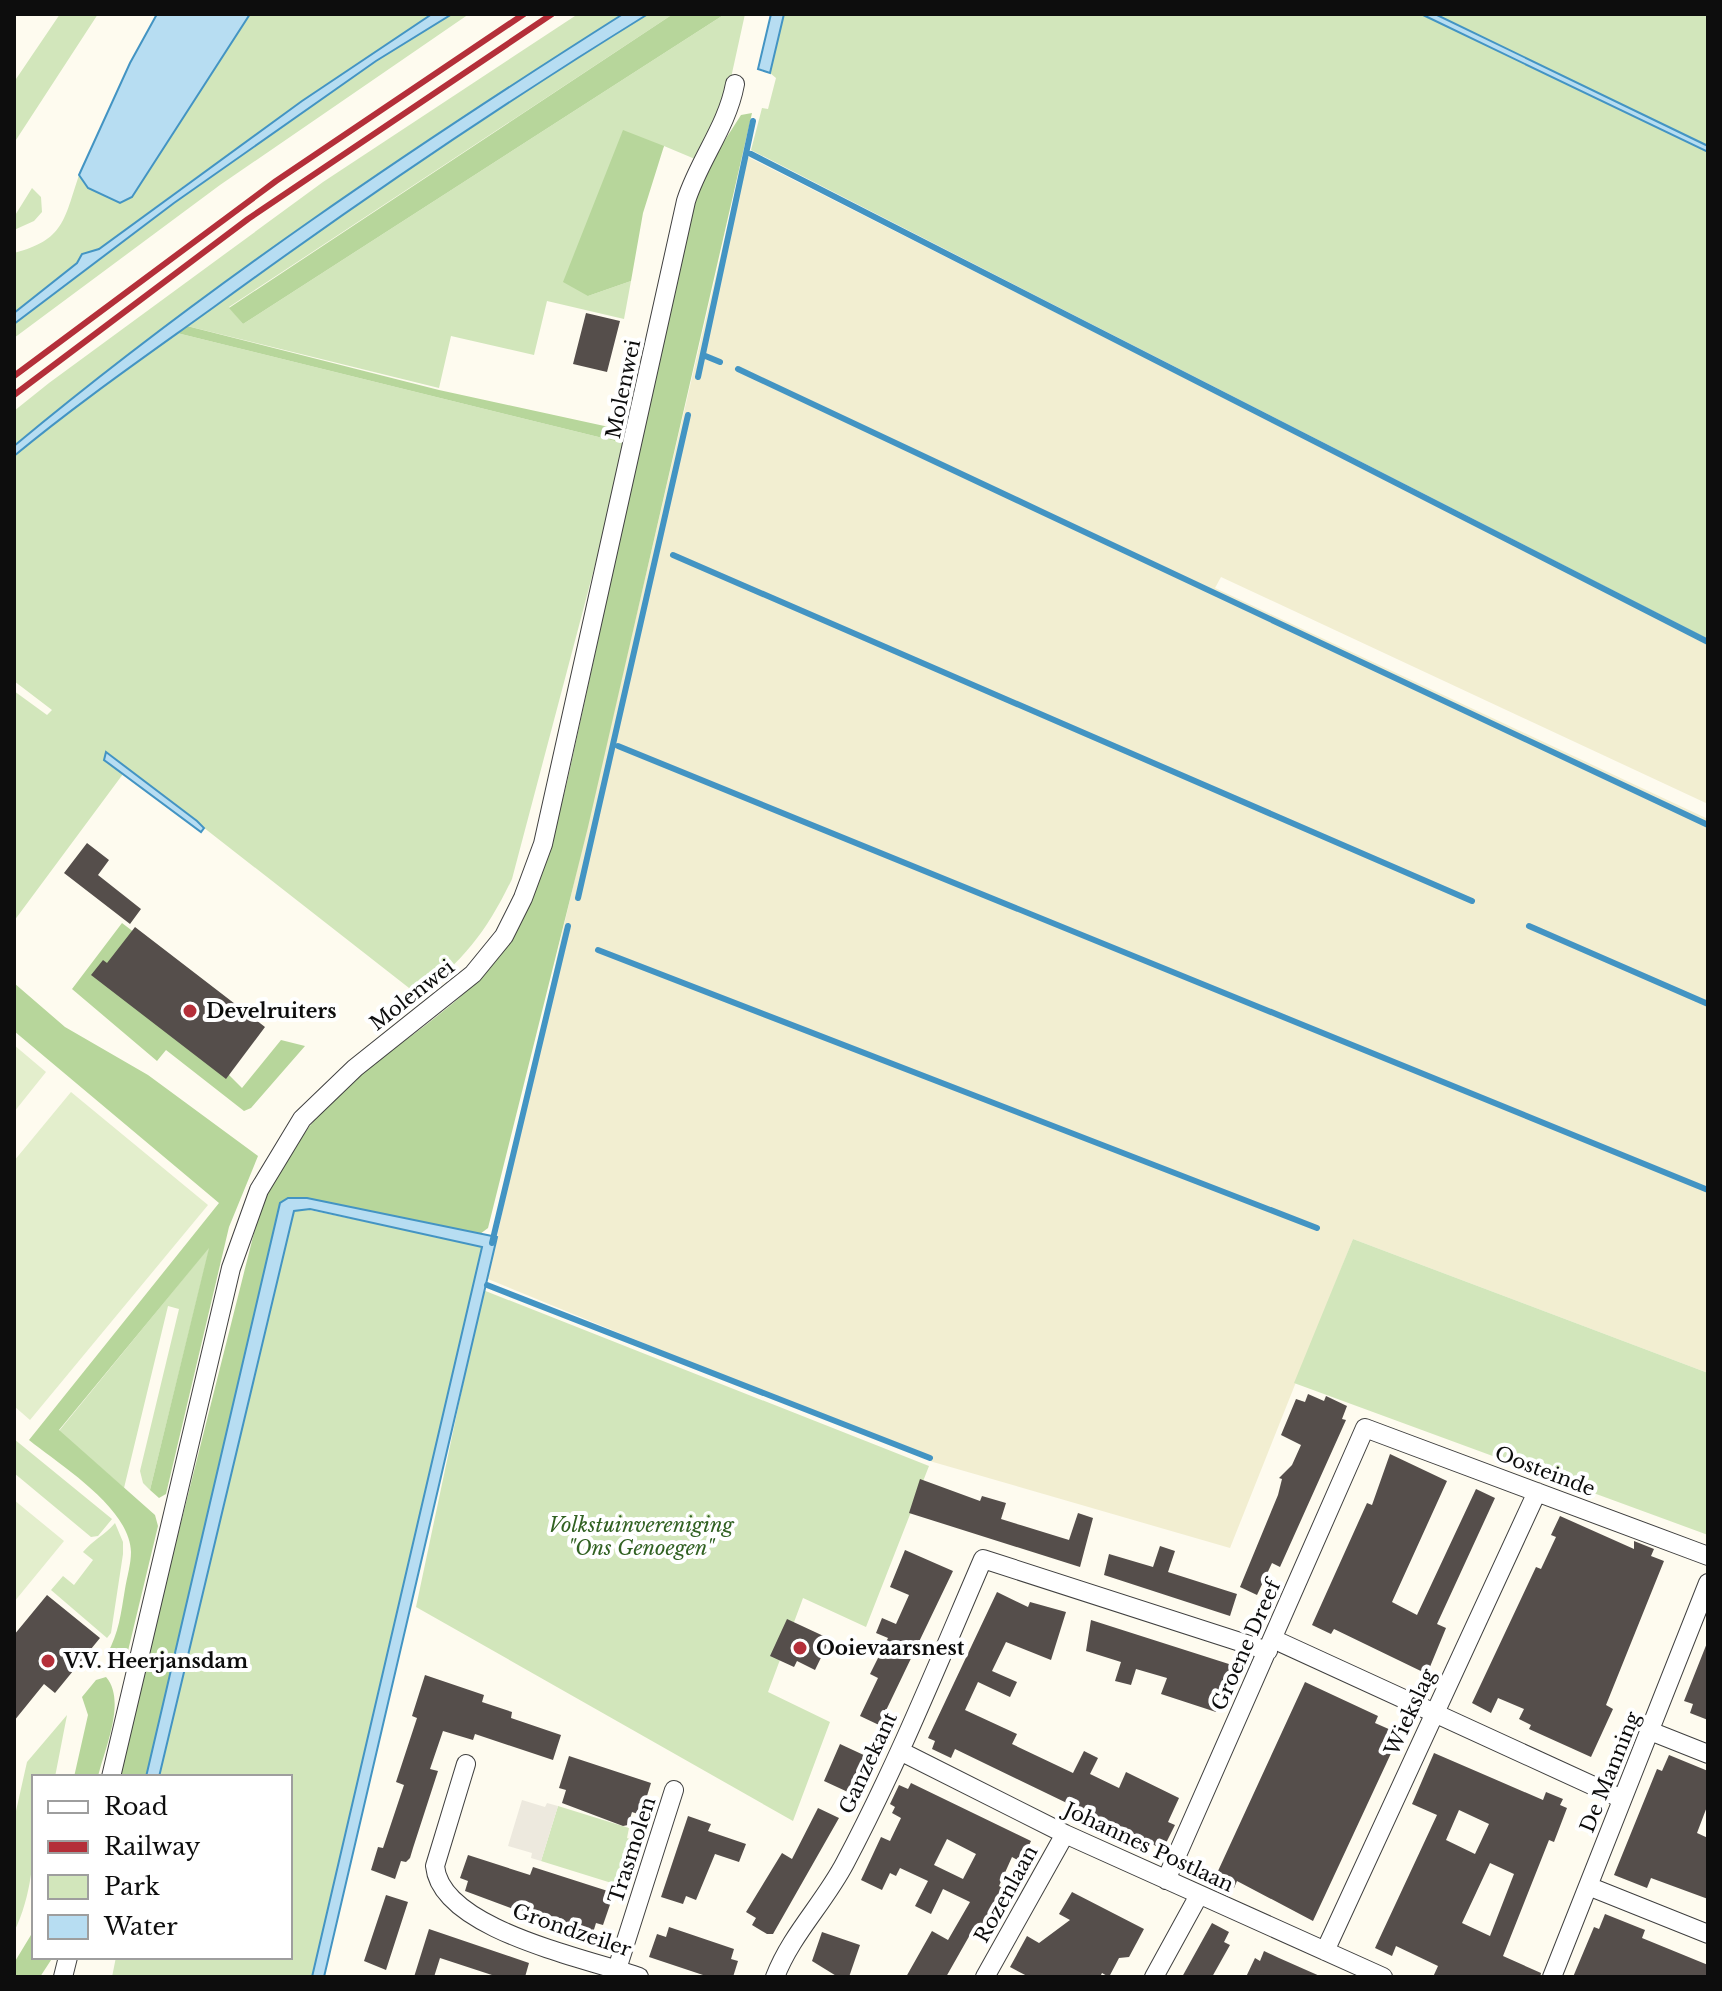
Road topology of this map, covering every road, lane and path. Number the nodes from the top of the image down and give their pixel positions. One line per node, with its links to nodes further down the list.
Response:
1 (735, 84): 12 (street, Molenwei)
2 (1365, 1428): 3 (street, Oosteinde); 6 (street, Groene Dreef)
3 (1537, 1492): 4 (street, Oosteinde); 7 (street, Wiekslag)
4 (1708, 1556)
5 (1708, 1583): 8 (street, De Manning)
6 (1270, 1645): 7 (street); 9 (street, Ganzekant); 16 (street, Groene Dreef)
7 (1432, 1715): 14 (street); 20 (street, Wiekslag)
8 (1650, 1731): 10 (street); 14 (street, De Manning)
9 (900, 1751): 15 (street, Johannes Postlaan); 23 (street, Ganzekant)
10 (1708, 1754)
11 (466, 1764): 21 (street, Grondzeiler)
12 (111, 1775)
13 (674, 1790): 21 (street, Trasmolen)
14 (1622, 1799): 17 (street, De Manning)
15 (1065, 1834): 16 (street, Johannes Postlaan); 24 (street, Rozenlaan)
16 (1166, 1880): 18 (street, Johannes Postlaan)
17 (1588, 1886): 19 (street); 27 (street, De Manning)
18 (1199, 1895): 20 (street, Johannes Postlaan); 25 (street)
19 (1708, 1934)
20 (1325, 1951): 26 (street, Johannes Postlaan)
21 (617, 1969): 22 (street, Grondzeiler)
22 (639, 1977)
23 (775, 1977)
24 (985, 1977)
25 (1154, 1977)
26 (1383, 1977)
27 (1552, 1977)

